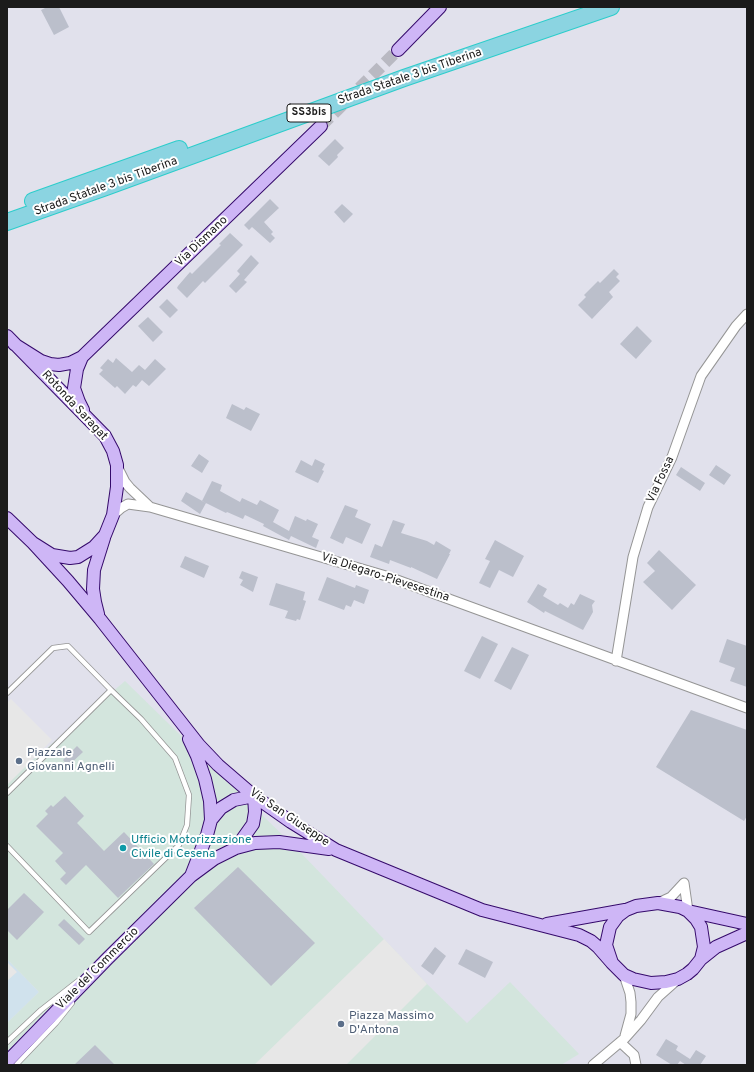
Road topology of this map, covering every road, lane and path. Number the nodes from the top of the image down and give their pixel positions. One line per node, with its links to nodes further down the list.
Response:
1 (440, 7): 4 (main road)
2 (580, 7): 6 (highway, Strada Statale 3 bis Tiberina / SS3bis)
3 (611, 7): 7 (highway, Strada Statale 3 bis Tiberina / SS3bis)
4 (398, 50)
5 (321, 126): 10 (main road, Via Dismano)
6 (7, 211)
7 (7, 222)
8 (747, 314): 19 (street, Via Fossa)
9 (11, 340): 10 (main road, Via Dismano); 11 (main road, Rotonda Saragat)
10 (82, 357): 11 (main road, Via Dismano)
11 (88, 418): 12 (main road, Rotonda Saragat)
12 (117, 465): 13 (street, Via Diegaro-Pievesestina); 14 (main road, Rotonda Saragat)
13 (150, 506): 14 (street, Via Diegaro-Pievesestina); 19 (street, Via Diegaro-Pievesestina)
14 (112, 515): 16 (main road, Rotonda Saragat)
15 (7, 518): 17 (main road, Rotonda Saragat)
16 (105, 535): 17 (main road, Rotonda Saragat); 18 (main road, Via San Giuseppe)
17 (33, 543): 18 (main road, Via San Giuseppe)
18 (100, 619): 23 (main road, Via San Giuseppe)
19 (616, 661): 22 (street, Via Diegaro-Pievesestina)
20 (111, 690): 21 (lane); 24 (lane); 27 (lane)
21 (7, 693)
22 (747, 708)
23 (180, 722): 25 (main road, Via San Giuseppe); 26 (main road, Viale del Commercio)
24 (7, 793)
25 (254, 796): 26 (main road, Viale del Commercio); 28 (main road, Viale del Commercio); 29 (main road, Via San Giuseppe)
26 (211, 820): 31 (main road, Viale del Commercio)
27 (7, 846)
28 (236, 848): 29 (main road, Viale del Commercio); 31 (main road, Viale del Commercio)
29 (336, 850): 37 (main road, Via San Giuseppe)
30 (688, 874): 32 (street)
31 (191, 876): 39 (main road, Viale del Commercio)
32 (684, 883): 33 (street); 35 (street)
33 (658, 903): 34 (main road); 35 (main road)
34 (626, 910): 37 (main road, Via San Giuseppe); 41 (main road)
35 (688, 911): 36 (main road); 40 (main road)
36 (747, 924)
37 (542, 925): 41 (main road, Via San Giuseppe)
38 (747, 934): 40 (main road)
39 (106, 959): 45 (lane); 46 (main road, Viale del Commercio); 47 (lane)
40 (701, 959): 43 (main road)
41 (612, 963): 42 (main road)
42 (624, 975): 43 (main road); 44 (street)
43 (678, 979): 44 (street)
44 (622, 1040): 48 (street); 49 (street)
45 (7, 1042)
46 (7, 1062)
47 (16, 1065)
48 (593, 1065)
49 (636, 1065)

